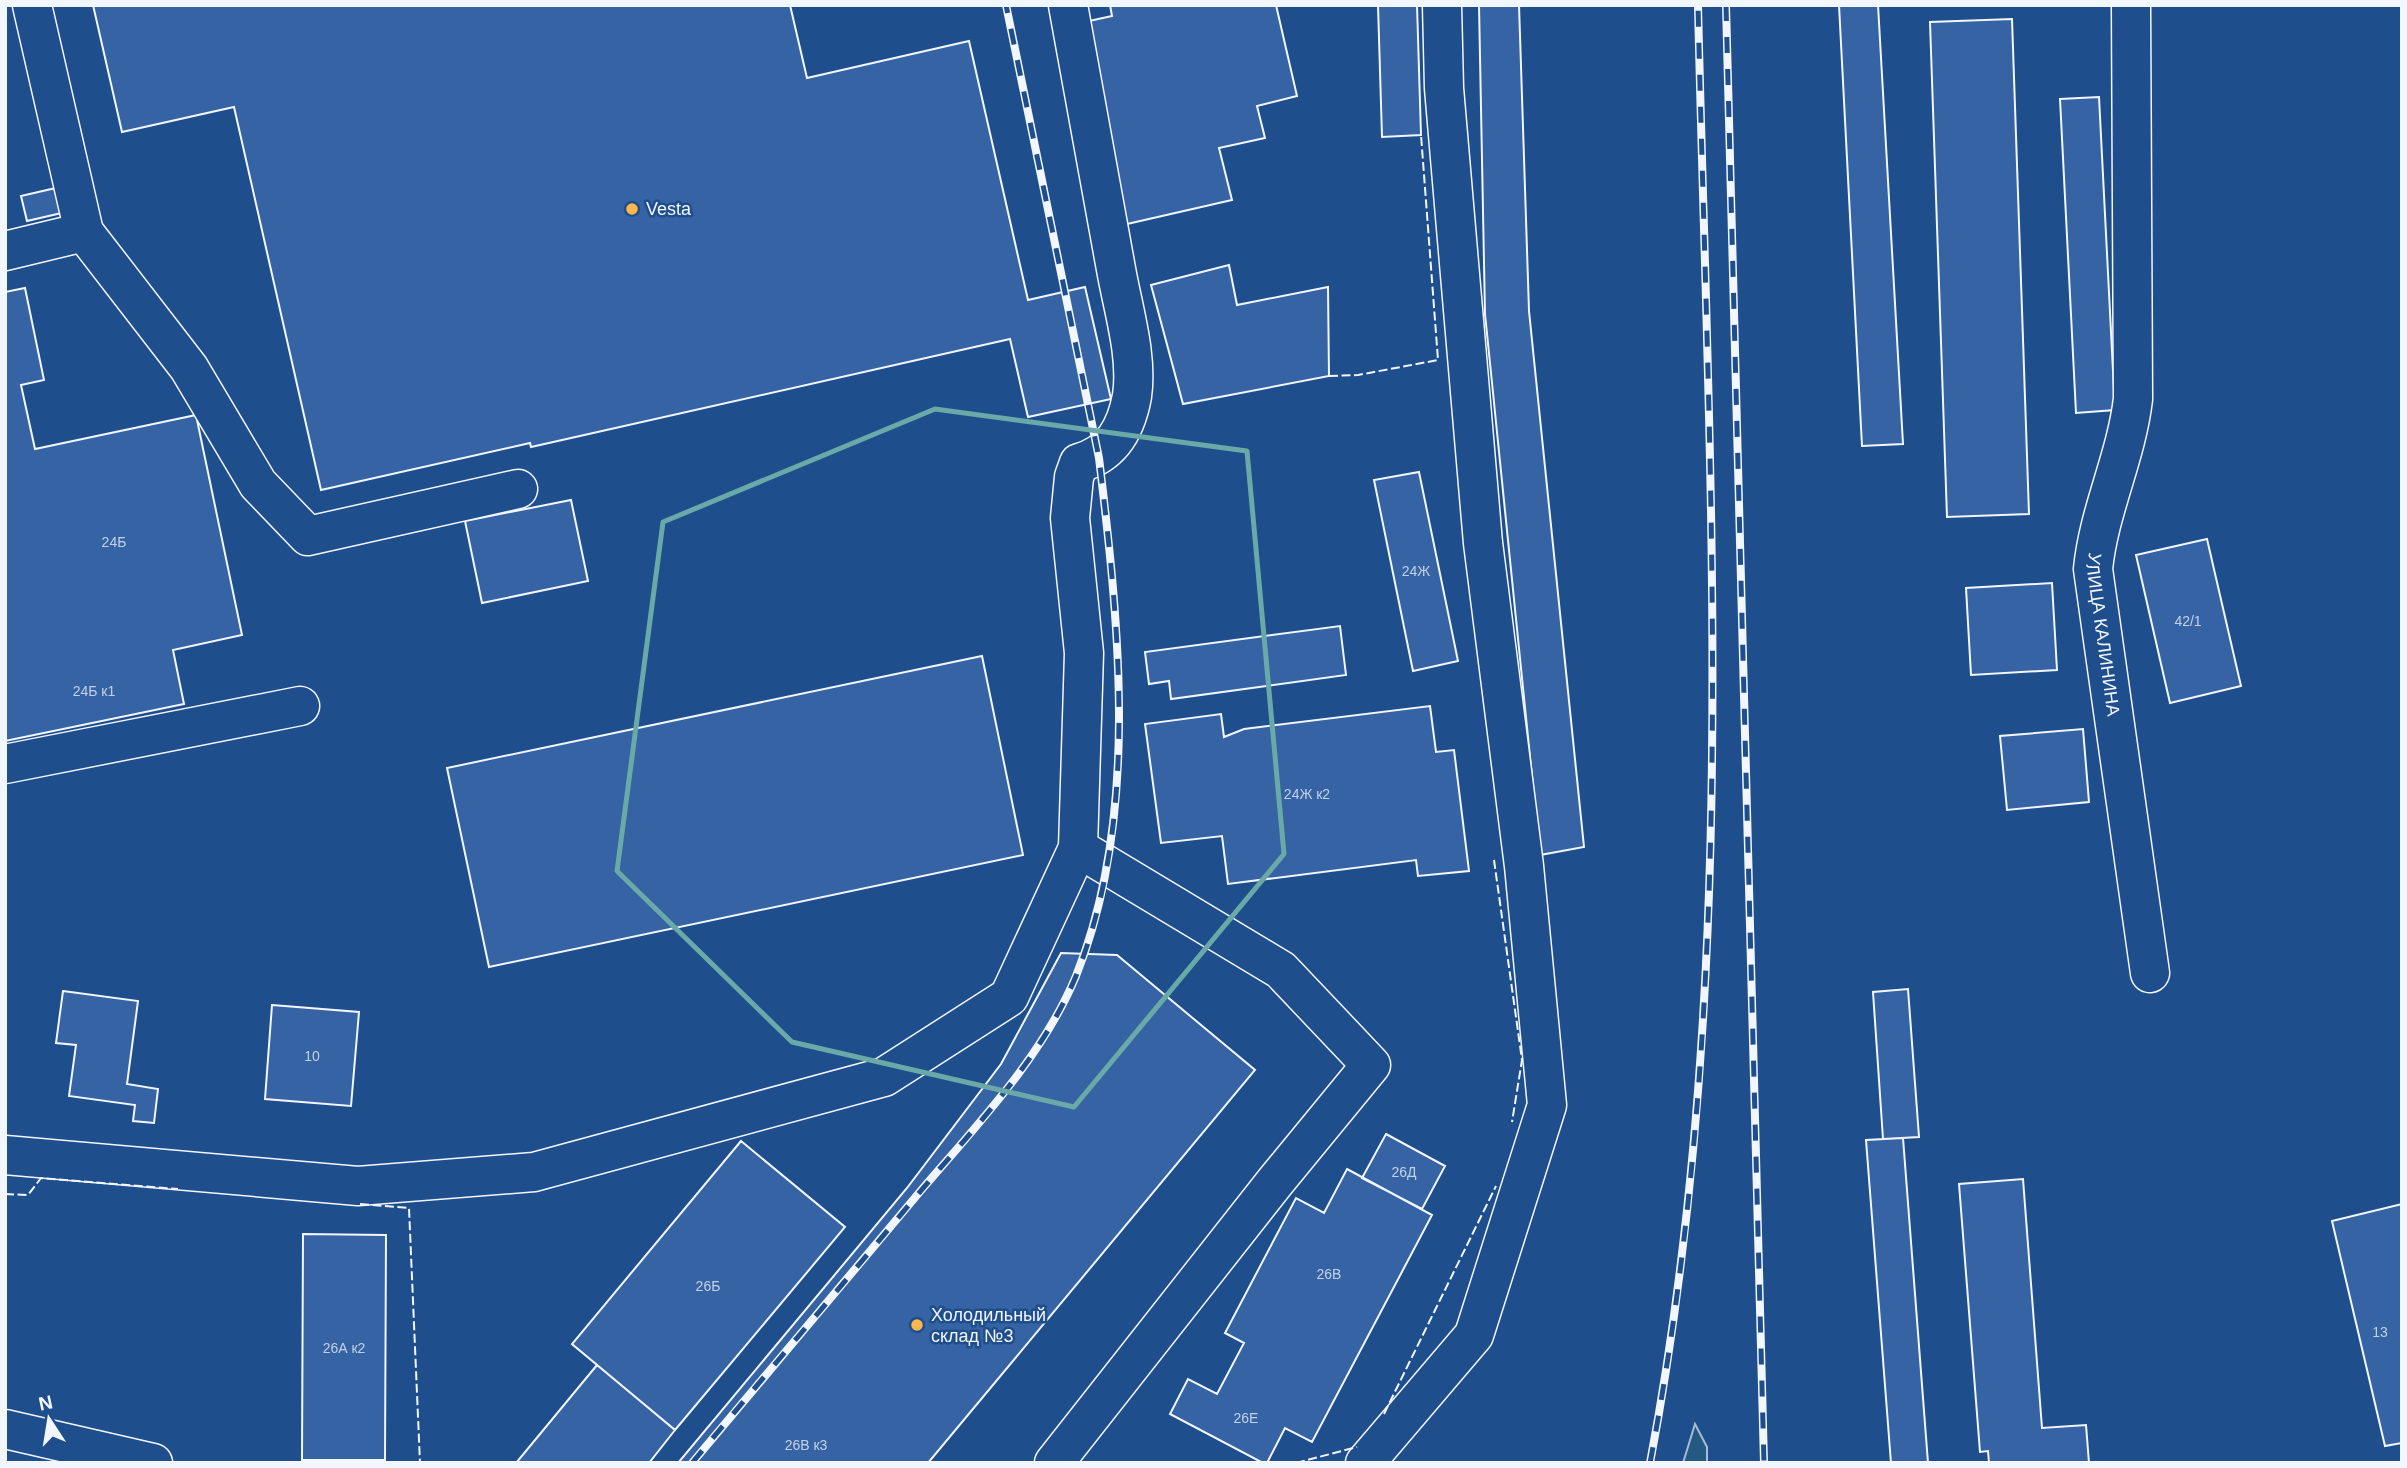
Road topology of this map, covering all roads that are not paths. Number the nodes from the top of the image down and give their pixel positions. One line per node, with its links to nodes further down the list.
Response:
1 (32, 5): 5 (street)
2 (1068, 5): 10 (street)
3 (1442, 5): 16 (street)
4 (2132, 5): 11 (street, УЛИЦА КАЛИНИНА)
5 (84, 232): 6 (street); 7 (street)
6 (5, 251)
7 (518, 489)
8 (300, 706): 9 (street)
9 (5, 764)
10 (1078, 848): 12 (street); 15 (street)
11 (2150, 973)
12 (5, 1155)
13 (5, 1429): 14 (street)
14 (153, 1463)
15 (1054, 1463)
16 (1365, 1463)

